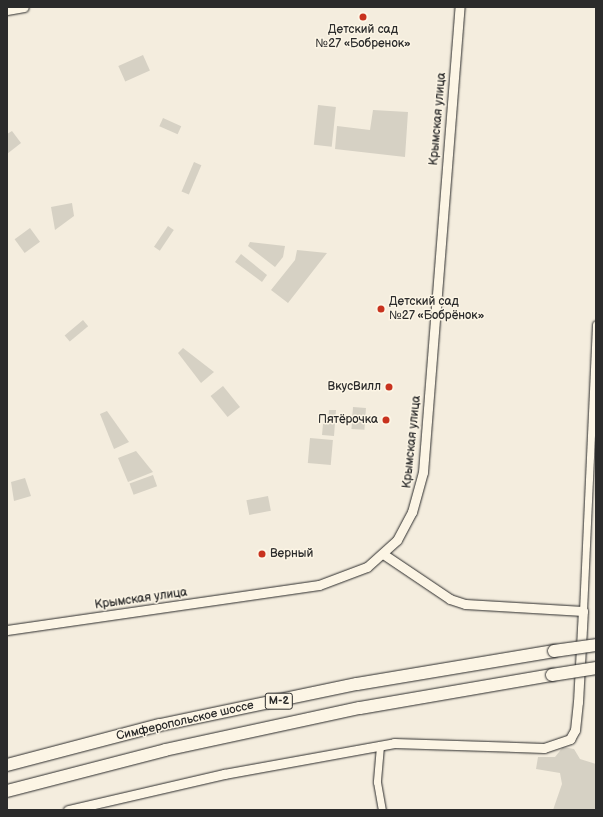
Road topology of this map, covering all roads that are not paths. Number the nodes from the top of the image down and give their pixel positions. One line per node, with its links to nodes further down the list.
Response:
1 (24, 7): 3 (street)
2 (460, 7): 5 (street, Крымская улица)
3 (7, 10)
4 (596, 324): 6 (street)
5 (383, 554): 6 (street); 7 (street, Крымская улица)
6 (583, 611): 10 (street)
7 (7, 630)
8 (596, 645): 11 (highway, Симферопольское шоссе / М-2, bridge)
9 (596, 668): 12 (highway, Симферопольское шоссе / М-2, bridge)
10 (380, 746): 13 (street); 14 (street)
11 (7, 765)
12 (7, 790)
13 (68, 810)
14 (382, 810)

